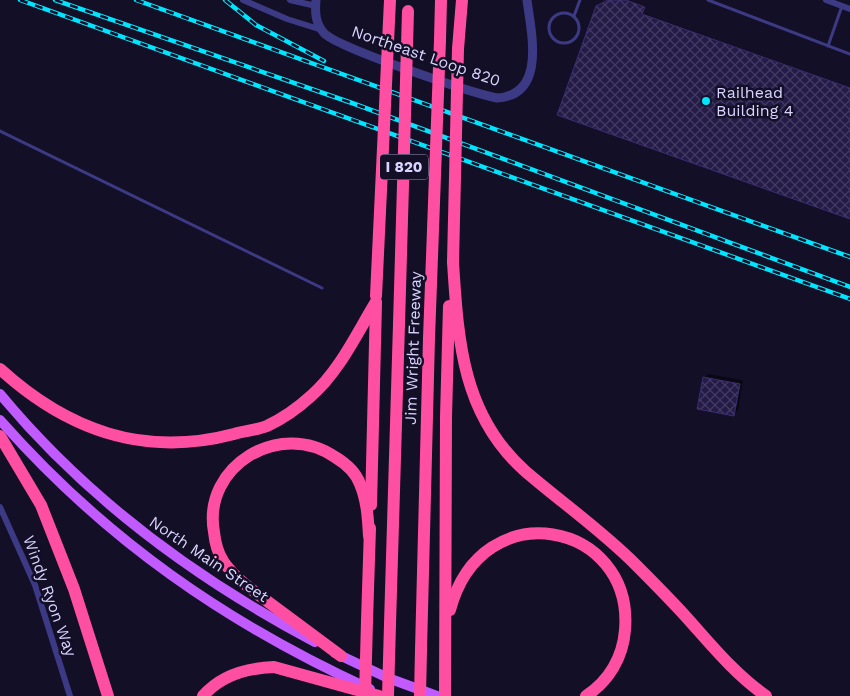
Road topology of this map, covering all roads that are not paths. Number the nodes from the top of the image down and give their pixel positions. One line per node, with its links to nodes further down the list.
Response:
1 (243, 0): 15 (street)
2 (290, 0): 10 (street)
3 (390, 0): 21 (highway, bridge)
4 (441, 0): 36 (highway, Jim Wright Freeway / I 820, bridge)
5 (462, 0): 19 (highway, bridge)
6 (527, 0): 15 (street, Northeast Loop 820)
7 (580, 0): 14 (lane)
8 (708, 0): 16 (lane)
9 (826, 0): 12 (street)
10 (316, 3): 15 (street)
11 (409, 6): 35 (highway, Jim Wright Freeway / I 820, bridge)
12 (842, 6): 13 (street); 16 (lane)
13 (850, 9)
14 (574, 16): 14 (lane)
15 (322, 30)
16 (828, 46): 17 (lane)
17 (850, 54)
18 (0, 132): 20 (lane)
19 (453, 262): 29 (highway); 40 (highway)
20 (322, 288)
21 (376, 299): 22 (highway); 27 (highway)
22 (0, 369)
23 (0, 394): 28 (main road, North Main Street)
24 (0, 420): 35 (main road, North Main Street)
25 (0, 436): 31 (highway)
26 (0, 507): 30 (street, Windy Ryon Way)
27 (370, 536): 28 (highway); 33 (highway, bridge)
28 (341, 656): 37 (main road, North Main Street)
29 (446, 658): 38 (highway); 39 (highway)
30 (70, 696)
31 (108, 696)
32 (203, 696): 34 (highway)
33 (365, 696)
34 (379, 696)
35 (386, 696)
36 (420, 696)
37 (437, 696)
38 (445, 696)
39 (586, 696)
40 (766, 696)

